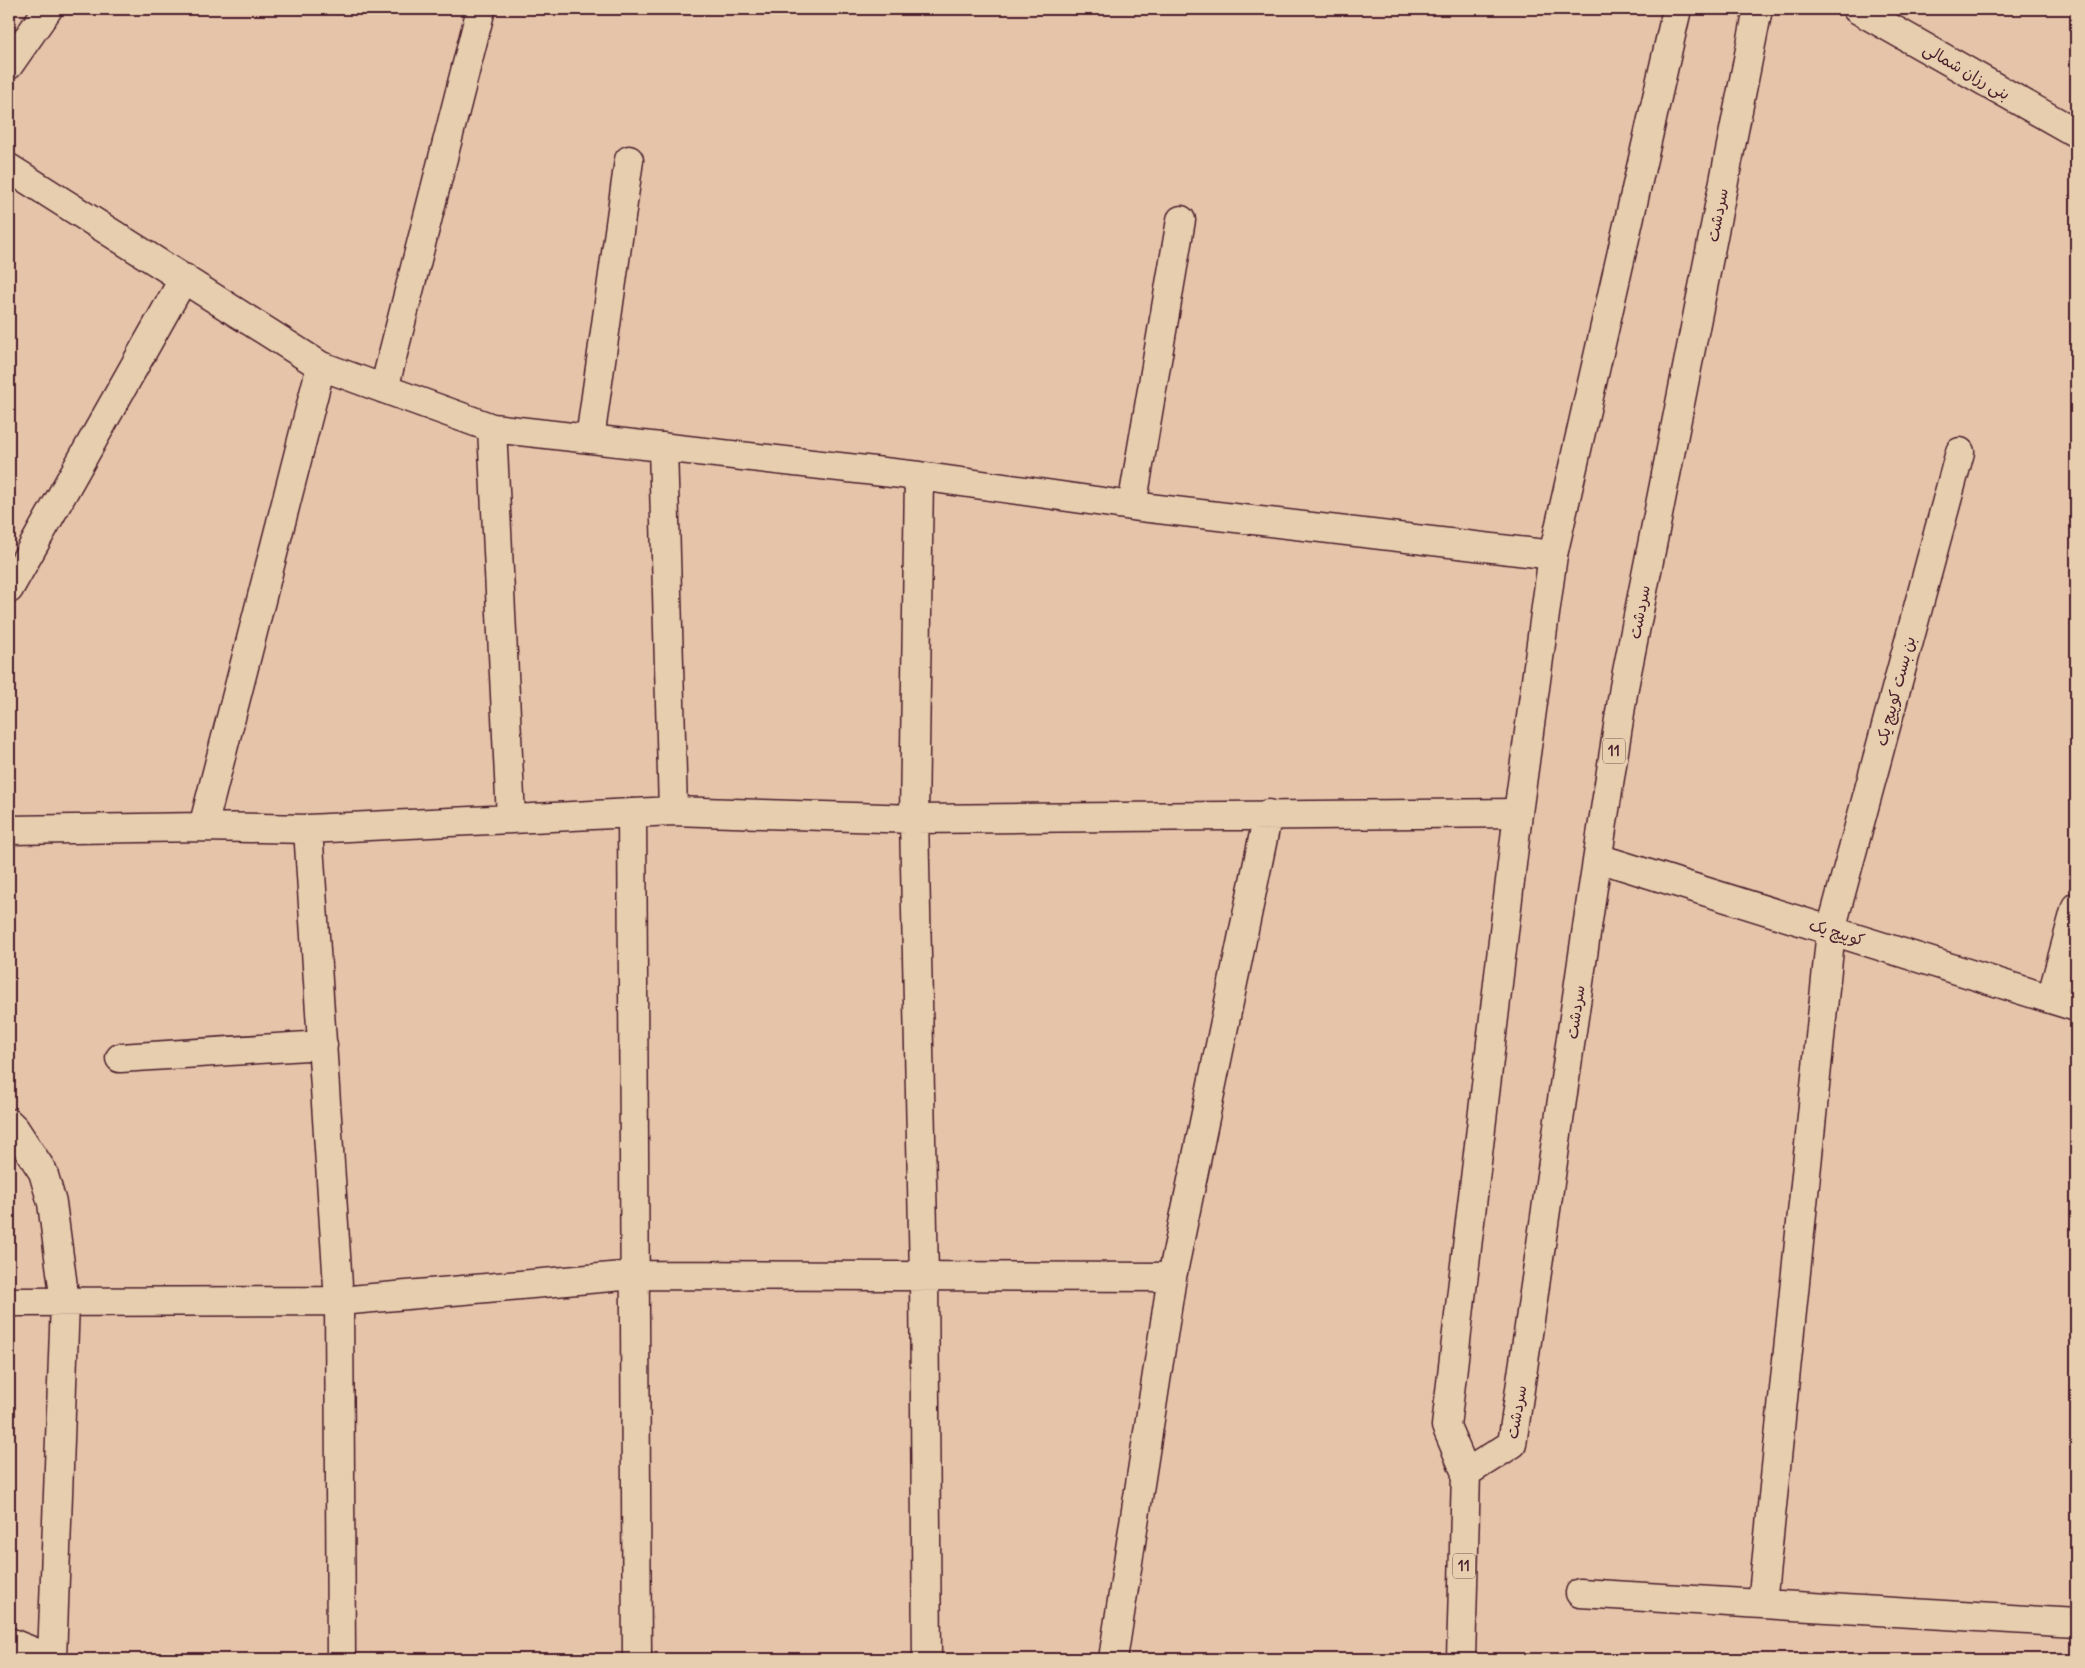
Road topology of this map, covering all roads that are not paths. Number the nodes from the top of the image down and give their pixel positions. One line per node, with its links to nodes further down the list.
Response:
1 (48, 9): 6 (street)
2 (481, 9): 13 (street)
3 (1677, 9): 20 (street, 11)
4 (1758, 9): 31 (street, سردشت / 11)
5 (1857, 9): 7 (street, بنی رزان شمالی)
6 (9, 65)
7 (2076, 133)
8 (630, 160): 15 (street)
9 (9, 168): 11 (street)
10 (1181, 220): 19 (street)
11 (184, 278): 12 (street); 21 (street)
12 (322, 366): 13 (street); 28 (street)
13 (384, 388): 14 (street)
14 (492, 428): 15 (street); 26 (street)
15 (590, 439): 16 (street)
16 (663, 447): 18 (street); 22 (street)
17 (1960, 452): 33 (street, بن بست کوپیچ یک)
18 (919, 476): 19 (street); 27 (street)
19 (1132, 506): 20 (street)
20 (1553, 555): 24 (street, 11)
21 (9, 589)
22 (673, 811): 23 (street); 27 (street)
23 (632, 813): 26 (street); 38 (street)
24 (1518, 813): 25 (street); 44 (street, 11)
25 (1268, 814): 27 (street); 40 (street)
26 (511, 818): 29 (street)
27 (914, 819): 39 (street)
28 (203, 827): 29 (street); 30 (street)
29 (308, 829): 35 (street)
30 (9, 830)
31 (1598, 858): 33 (street, کوپیچ یک); 44 (street, سردشت / 11)
32 (2076, 907): 34 (street)
33 (1831, 930): 34 (street, کوپیچ یک); 46 (street, بن بست کوپیچ یک)
34 (2064, 1003)
35 (323, 1046): 36 (street); 41 (street)
36 (120, 1058)
37 (9, 1123): 43 (street)
38 (634, 1275): 39 (street); 41 (street); 51 (street)
39 (924, 1276): 40 (street); 52 (street)
40 (1172, 1276): 53 (street)
41 (339, 1301): 43 (street); 50 (street)
42 (9, 1302): 43 (street)
43 (65, 1302): 49 (street)
44 (1466, 1473): 54 (street, 11)
45 (1580, 1593): 46 (street)
46 (1762, 1604): 47 (street)
47 (2076, 1623)
48 (9, 1642): 49 (street)
49 (52, 1659)
50 (341, 1659)
51 (637, 1659)
52 (926, 1659)
53 (1113, 1659)
54 (1461, 1659)

